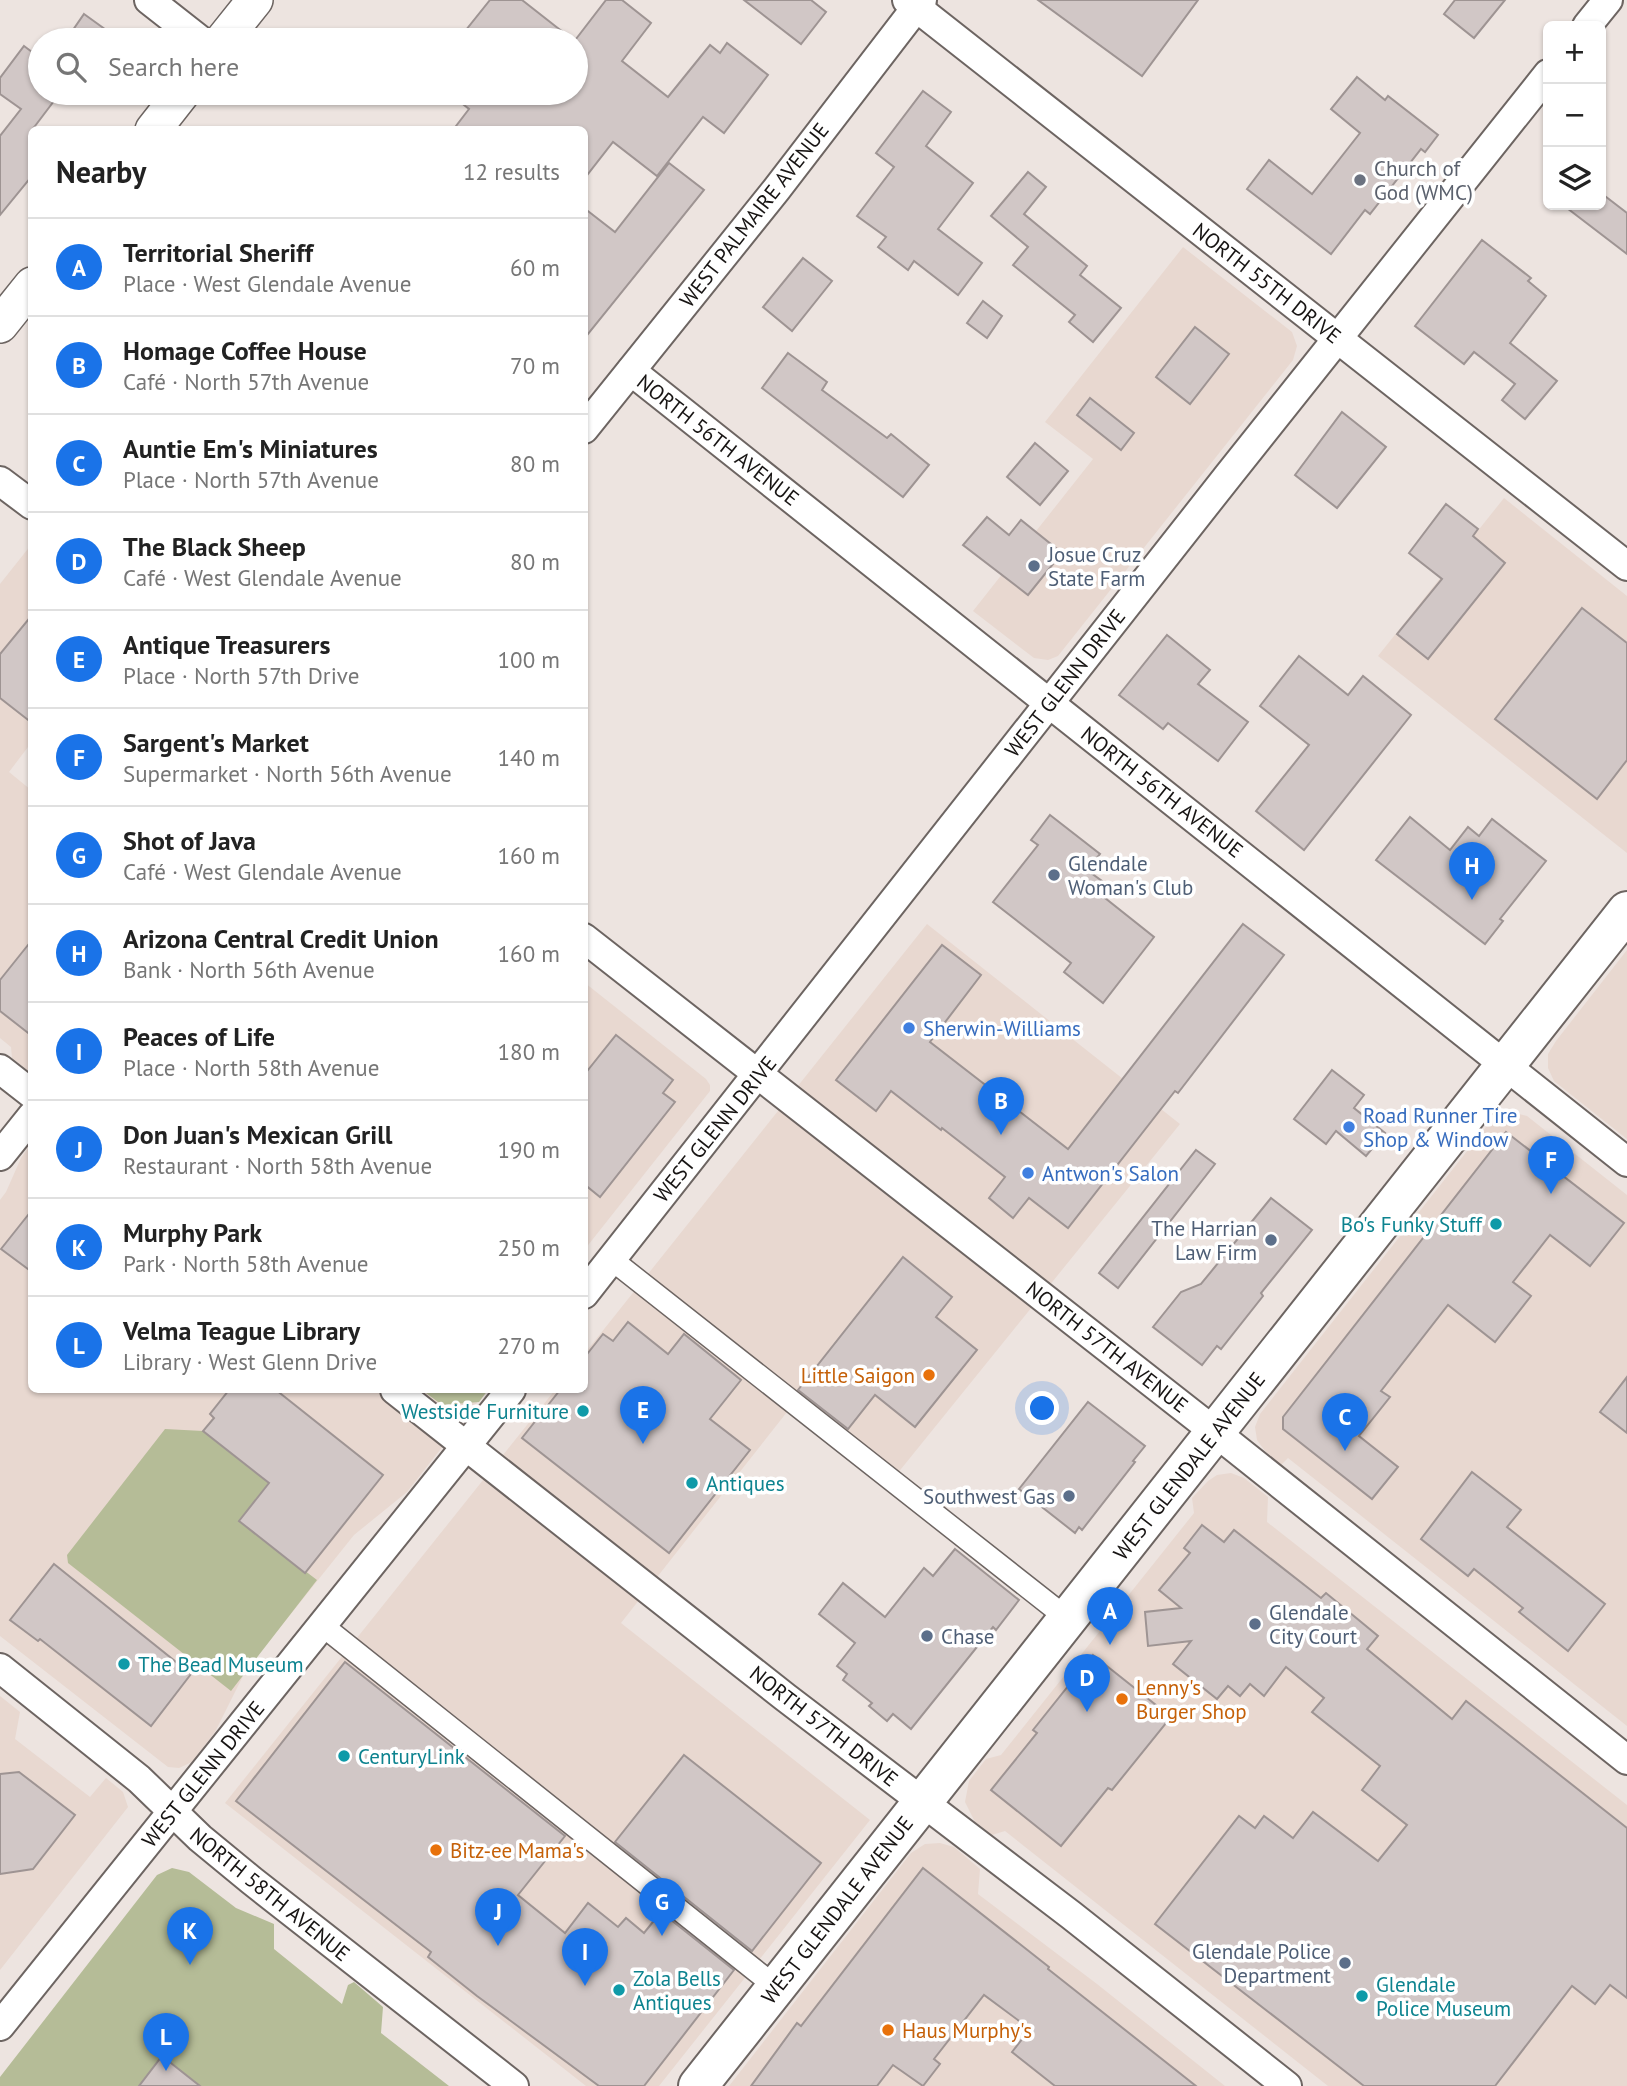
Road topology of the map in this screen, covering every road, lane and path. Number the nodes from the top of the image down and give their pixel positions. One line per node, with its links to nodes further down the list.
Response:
1 (149, 0): 6 (street)
2 (255, 0): 7 (street)
3 (1608, 0): 5 (street)
4 (915, 2): 13 (street, NORTH 55TH DRIVE); 14 (street, WEST PALMAIRE AVENUE)
5 (1591, 21)
6 (185, 28)
7 (233, 28)
8 (1543, 80): 13 (street, WEST GLENN DRIVE)
9 (173, 105): 10 (street)
10 (156, 126)
11 (28, 290): 12 (street)
12 (0, 325)
13 (1337, 338): 18 (street, NORTH 55TH DRIVE); 19 (street, WEST GLENN DRIVE)
14 (631, 371): 15 (street, WEST PALMAIRE AVENUE); 19 (street, NORTH 56TH AVENUE)
15 (588, 424)
16 (0, 481): 17 (street)
17 (28, 502)
18 (1627, 566)
19 (1049, 703): 22 (street, NORTH 56TH AVENUE); 24 (street, WEST GLENN DRIVE)
20 (1627, 911): 22 (main road, WEST GLENDALE AVENUE)
21 (588, 941): 24 (street, NORTH 57TH AVENUE)
22 (1507, 1064): 28 (street, NORTH 56TH AVENUE); 33 (main road, WEST GLENDALE AVENUE)
23 (0, 1069): 25 (street)
24 (759, 1074): 29 (street, WEST GLENN DRIVE); 33 (street, NORTH 57TH AVENUE)
25 (28, 1091)
26 (28, 1121): 27 (street)
27 (0, 1156)
28 (1627, 1162)
29 (611, 1259): 30 (street, WEST GLENN DRIVE); 35 (street)
30 (588, 1289)
31 (400, 1393): 34 (street, NORTH 57TH DRIVE)
32 (509, 1393): 34 (street, WEST GLENN DRIVE)
33 (1215, 1432): 35 (main road, WEST GLENDALE AVENUE); 38 (street, NORTH 57TH AVENUE)
34 (466, 1445): 36 (street, WEST GLENN DRIVE); 39 (street, NORTH 57TH DRIVE)
35 (1068, 1619): 39 (main road, WEST GLENDALE AVENUE)
36 (323, 1626): 40 (street, WEST GLENN DRIVE); 41 (street)
37 (0, 1668): 40 (street, NORTH 58TH AVENUE)
38 (1627, 1760)
39 (923, 1802): 41 (main road, WEST GLENDALE AVENUE); 45 (street, NORTH 57TH DRIVE)
40 (173, 1812): 42 (street, WEST GLENN DRIVE); 43 (street, NORTH 58TH AVENUE)
41 (776, 1987): 44 (main road, WEST GLENDALE AVENUE)
42 (0, 2026)
43 (514, 2086)
44 (698, 2086)
45 (1287, 2086)

